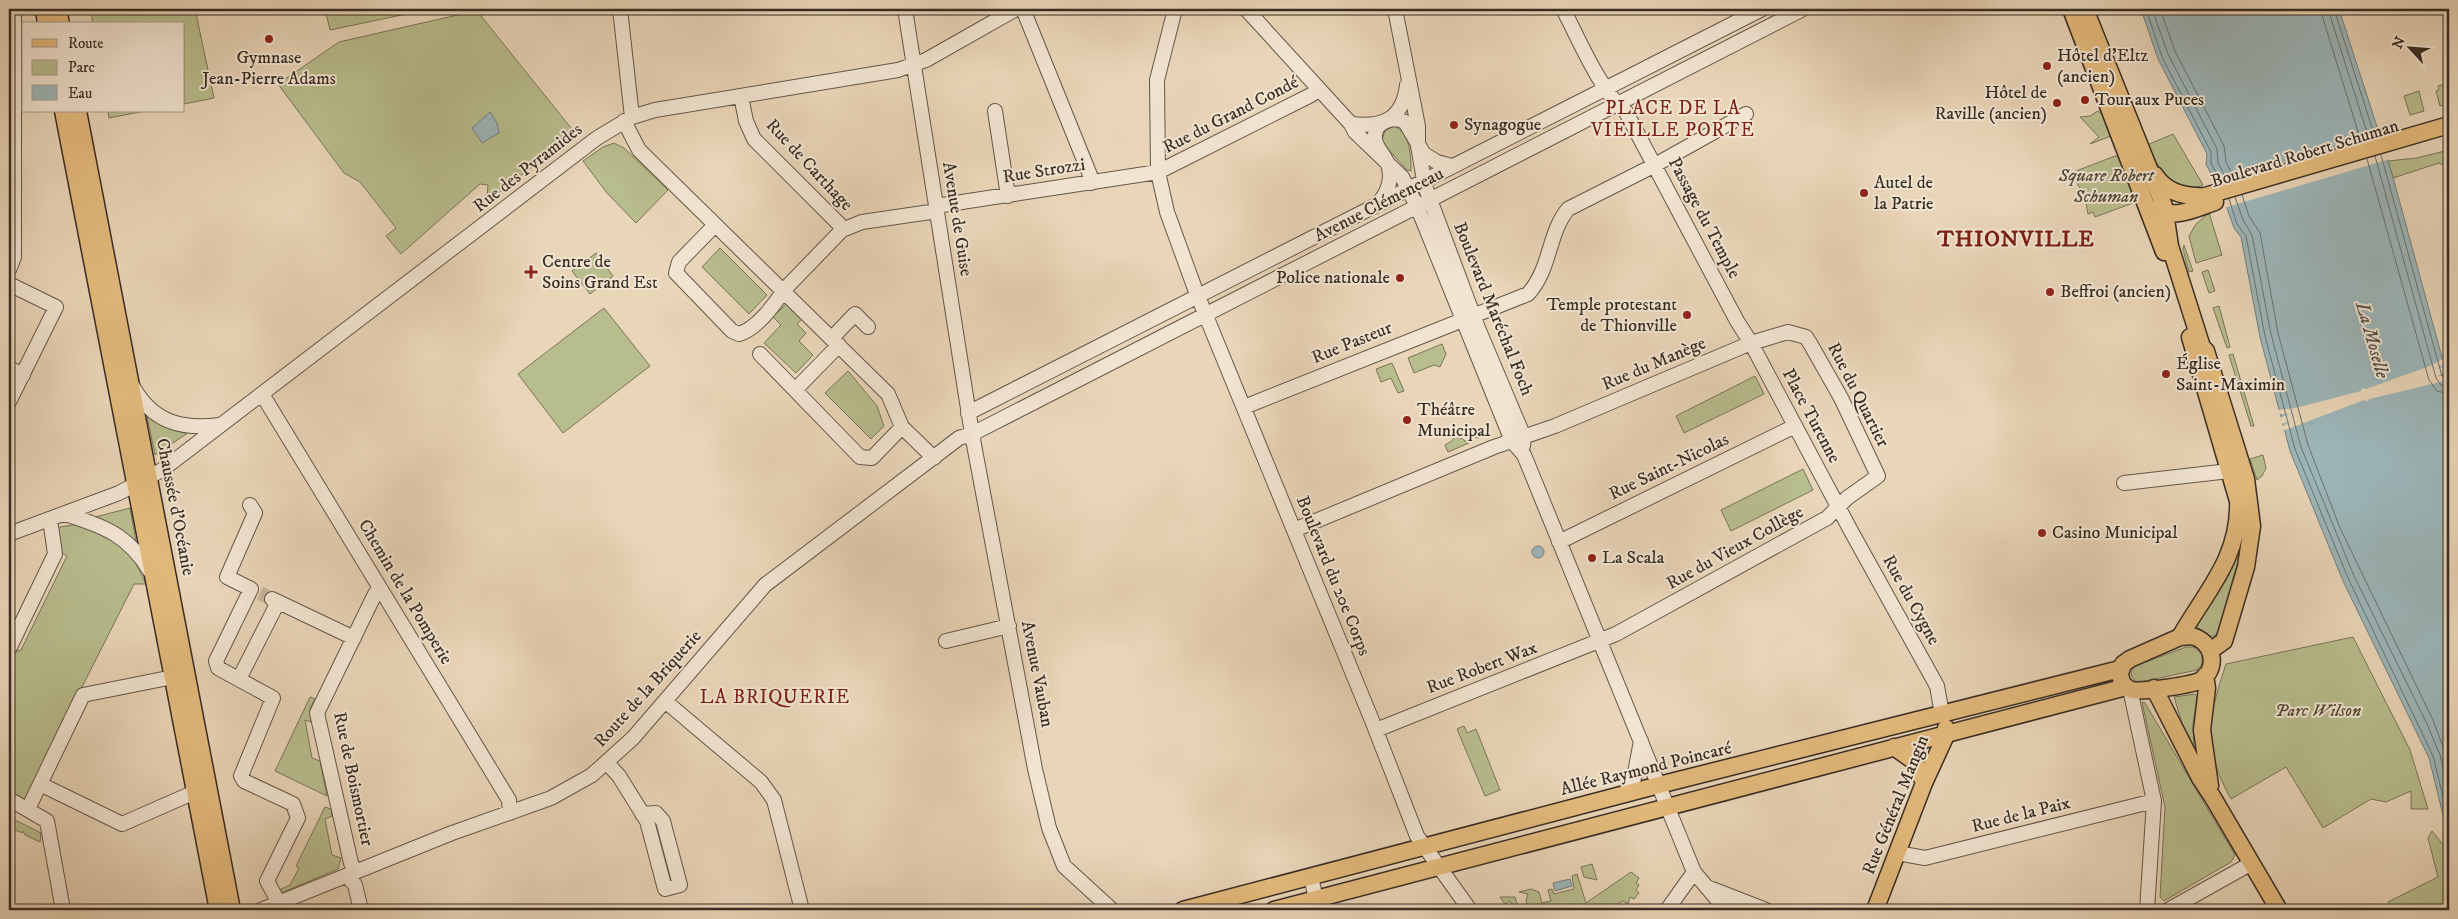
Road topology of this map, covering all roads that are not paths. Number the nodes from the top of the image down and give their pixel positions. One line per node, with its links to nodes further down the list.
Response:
1 (14, 9): 53 (street)
2 (44, 9): 16 (main road)
3 (58, 9): 17 (main road)
4 (620, 9): 28 (street)
5 (905, 9): 18 (street, Avenue de Guise)
6 (1016, 9): 18 (street, Rue des Pyramides)
7 (1023, 9): 40 (street)
8 (1175, 9): 38 (street, Boulevard du 20e Corps)
9 (1246, 9): 21 (street)
10 (1395, 9): 19 (street)
11 (1563, 9): 20 (street, Passage du Temple)
12 (1762, 9): 20 (street, Avenue Clémenceau)
13 (1803, 9): 23 (street, Avenue Clémenceau)
14 (2071, 9): 43 (main road)
15 (2085, 9): 34 (main road)
16 (46, 22)
17 (60, 22)
18 (914, 65): 22 (street, Rue des Pyramides); 48 (street, Avenue de Guise)
19 (1407, 80): 30 (street); 33 (street)
20 (1606, 87): 23 (street, Passage du Temple); 36 (street, Avenue Clémenceau)
21 (1319, 89): 31 (street); 38 (street, Rue du Grand Condé)
22 (741, 96): 28 (street, Rue des Pyramides); 51 (street, Rue de Carthage)
23 (1616, 104): 37 (street, Passage du Temple); 44 (street, Avenue Clémenceau)
24 (995, 111): 42 (street)
25 (63, 112): 80 (main road, Chaussée d'Océanie)
26 (78, 112): 66 (main road, Chaussée d'Océanie)
27 (1746, 114): 37 (street)
28 (628, 119): 50 (street); 68 (street, Rue des Pyramides)
29 (2449, 119): 32 (street)
30 (1384, 121): 31 (street); 33 (street); 35 (street)
31 (1351, 124): 35 (street)
32 (2444, 131): 45 (main road, Boulevard Robert Schuman)
33 (1418, 146): 36 (street); 39 (street, Boulevard Maréchal Foch)
34 (2146, 160): 45 (main road); 49 (main road)
35 (1388, 162): 41 (street, Boulevard Maréchal Foch); 46 (street)
36 (1452, 166): 39 (street, Avenue Clémenceau)
37 (1655, 166): 58 (street, Rue Pasteur); 62 (street, Passage du Temple)
38 (1158, 172): 40 (street, Rue Strozzi); 56 (street, Boulevard du 20e Corps)
39 (1423, 181): 41 (street, Avenue Clémenceau); 44 (street, Boulevard Maréchal Foch)
40 (1091, 183): 42 (street, Rue Strozzi)
41 (1408, 188): 46 (street, Avenue Clémenceau); 47 (street, Boulevard Maréchal Foch)
42 (1008, 196): 48 (street, Rue Strozzi)
43 (2145, 197): 49 (main road); 78 (main road)
44 (1430, 200): 47 (street, Avenue Clémenceau); 58 (street, Boulevard Maréchal Foch)
45 (2206, 200): 49 (main road, Boulevard Robert Schuman); 52 (main road)
46 (1378, 204): 56 (street, Avenue Clémenceau)
47 (1417, 206): 57 (street, Avenue Clémenceau); 58 (street, Boulevard Maréchal Foch)
48 (936, 209): 51 (street, Rue Strozzi); 71 (street, Avenue de Guise)
49 (2167, 211): 52 (main road)
50 (715, 225): 55 (street); 55 (street)
51 (842, 230): 55 (street)
52 (2179, 269): 98 (main road)
53 (9, 270)
54 (9, 284): 65 (street)
55 (783, 291): 61 (street)
56 (1198, 296): 57 (street, Boulevard du 20e Corps); 71 (street, Avenue Clémenceau)
57 (1206, 314): 70 (street, Boulevard du 20e Corps); 75 (street, Avenue Clémenceau)
58 (1468, 318): 70 (street, Rue Pasteur); 76 (street, Boulevard Maréchal Foch)
59 (868, 327): 61 (street)
60 (1800, 334): 62 (street, Rue du Manège); 79 (street, Rue du Quartier)
61 (836, 341): 67 (street); 74 (street)
62 (1751, 343): 73 (street, Place Turenne); 76 (street, Rue du Manège)
63 (760, 354): 67 (street)
64 (9, 368): 65 (street)
65 (23, 375): 69 (street)
66 (130, 383): 72 (street); 80 (main road, Chaussée d'Océanie)
67 (796, 390): 74 (street)
68 (262, 394): 72 (street, Rue des Pyramides); 90 (street, Chemin de la Pomperie)
69 (9, 402)
70 (1244, 407): 86 (street, Boulevard du 20e Corps)
71 (968, 413): 75 (street, Avenue de Guise)
72 (221, 425): 80 (street, Rue des Pyramides)
73 (1795, 426): 83 (street, Place Turenne); 88 (street, Rue Saint-Nicolas)
74 (902, 427): 77 (street)
75 (965, 436): 77 (street, Route de la Briquerie); 92 (street, Avenue Vauban)
76 (1518, 439): 86 (street, Rue du Manège); 88 (street, Boulevard Maréchal Foch)
77 (934, 458): 105 (street, Route de la Briquerie)
78 (2229, 471): 81 (street); 93 (main road)
79 (1878, 476): 83 (street, Rue du Vieux Collège)
80 (142, 482): 84 (street, Rue des Pyramides); 89 (main road, Chaussée d'Océanie); 138 (main road, Chaussée d'Océanie)
81 (2124, 483)
82 (250, 505): 91 (street)
83 (1838, 507): 95 (street, Rue du Vieux Collège); 106 (street, Rue du Cygne)
84 (65, 514): 85 (street, Rue des Pyramides); 89 (street)
85 (50, 519): 87 (street, Rue des Pyramides); 97 (street)
86 (1294, 530): 107 (street, Boulevard du 20e Corps)
87 (9, 534)
88 (1560, 542): 95 (street, Boulevard Maréchal Foch)
89 (154, 577): 101 (main road, Chaussée d'Océanie)
90 (380, 588): 94 (street, Rue de Boismortier); 123 (street, Chemin de la Pomperie)
91 (265, 596): 94 (street); 102 (street); 102 (street)
92 (1009, 626): 96 (street); 135 (street, Avenue Vauban)
93 (2180, 637): 98 (main road); 99 (main road)
94 (354, 638): 130 (street, Rue de Boismortier)
95 (1601, 640): 107 (street, Rue Robert Wax); 110 (street, Boulevard Maréchal Foch)
96 (946, 642)
97 (9, 648)
98 (2210, 651): 100 (main road)
99 (2120, 669): 103 (main road); 106 (main road, Allée Raymond Poincaré)
100 (2205, 676): 104 (main road); 118 (main road)
101 (173, 677): 114 (street); 116 (main road, Chaussée d'Océanie)
102 (239, 678): 133 (street)
103 (2128, 688): 104 (main road); 108 (main road); 120 (street)
104 (2154, 688): 118 (main road)
105 (665, 701): 112 (street, Route de la Briquerie); 141 (street)
106 (1942, 714): 108 (main road, Rue Général Mangin); 109 (main road); 115 (main road, Allée Raymond Poincaré)
107 (1376, 730): 125 (street, Boulevard du 20e Corps)
108 (1947, 734): 109 (main road); 113 (main road, Rue Général Mangin)
109 (1931, 738): 111 (main road); 113 (main road)
110 (1641, 740): 115 (street, Boulevard Maréchal Foch); 117 (street)
111 (1894, 747): 113 (main road); 121 (main road)
112 (607, 763): 123 (street, Route de la Briquerie); 124 (street)
113 (1922, 778): 126 (main road, Rue Général Mangin)
114 (40, 784): 116 (street); 122 (street)
115 (1660, 786): 117 (main road, Allée Raymond Poincaré); 121 (street, Boulevard Maréchal Foch)
116 (195, 792): 137 (main road, Chaussée d'Océanie)
117 (1624, 795): 125 (main road, Allée Raymond Poincaré)
118 (2212, 796): 127 (main road)
119 (9, 800): 122 (street)
120 (2154, 801): 126 (street, Rue de la Paix); 149 (street)
121 (1668, 806): 128 (main road); 129 (street, Boulevard Maréchal Foch)
122 (28, 809): 136 (street)
123 (510, 813): 130 (street, Route de la Briquerie)
124 (642, 814): 124 (street)
125 (1424, 847): 128 (street, Boulevard du 20e Corps); 131 (main road, Allée Raymond Poincaré)
126 (1897, 853): 148 (main road, Rue Général Mangin)
127 (2252, 863): 150 (street); 151 (main road)
128 (1438, 867): 134 (main road); 144 (street, Boulevard du 20e Corps)
129 (1694, 872): 132 (street, Boulevard Maréchal Foch); 145 (street)
130 (351, 874): 133 (street, Route de la Briquerie); 140 (street, Rue de Boismortier)
131 (1311, 877): 134 (street); 142 (main road, Allée Raymond Poincaré)
132 (1704, 886): 146 (street, Boulevard Maréchal Foch); 147 (street)
133 (279, 903): 139 (street, Route de la Briquerie)
134 (1313, 905): 143 (main road)
135 (1105, 908)
136 (63, 910)
137 (218, 910)
138 (232, 910)
139 (261, 910)
140 (361, 910)
141 (802, 910)
142 (1183, 910)
143 (1274, 910)
144 (1470, 910)
145 (1667, 910)
146 (1726, 910)
147 (1766, 910)
148 (1875, 910)
149 (2147, 910)
150 (2168, 910)
151 (2279, 910)

